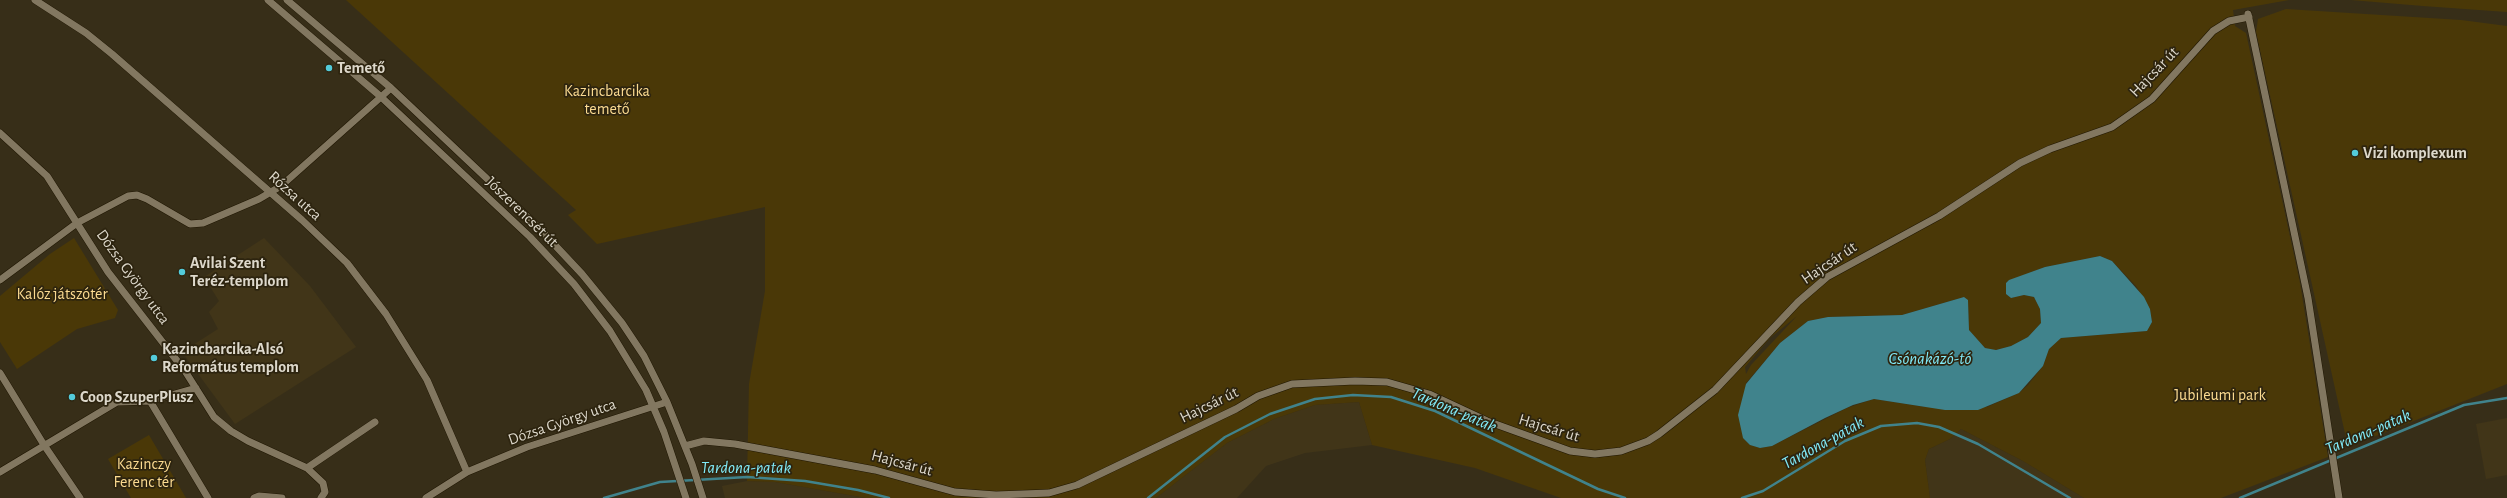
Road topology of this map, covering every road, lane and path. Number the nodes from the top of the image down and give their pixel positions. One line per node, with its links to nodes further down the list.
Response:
1 (35, 0): 7 (street, Rózsa utca)
2 (268, 0): 5 (street, Jószerencsét út)
3 (287, 0): 4 (street, Jószerencsét út)
4 (391, 88): 5 (street); 13 (street, Jószerencsét út)
5 (380, 96): 7 (street); 14 (street, Jószerencsét út)
6 (0, 133): 8 (street, Dózsa György utca)
7 (270, 192): 8 (street); 20 (street, Rózsa utca)
8 (77, 223): 9 (street); 11 (street, Dózsa György utca)
9 (0, 280)
10 (0, 373): 16 (street)
11 (196, 388): 12 (street); 18 (street, Dózsa György utca)
12 (150, 401): 16 (street); 24 (street)
13 (666, 402): 14 (street, Dózsa György utca); 17 (street, Jószerencsét út)
14 (654, 407): 20 (street, Dózsa György utca); 22 (street, Jószerencsét út)
15 (375, 422): 18 (street)
16 (44, 445): 19 (street); 23 (street)
17 (685, 446): 21 (street, Jószerencsét út); 29 (street, Hajcsár út)
18 (307, 468): 27 (street, Dózsa György utca)
19 (0, 472)
20 (467, 472): 28 (street, Dózsa György utca)
21 (703, 495)
22 (686, 497)
23 (80, 498)
24 (208, 498)
25 (254, 498): 26 (street)
26 (282, 498)
27 (321, 498)
28 (426, 498)
29 (2340, 498)

